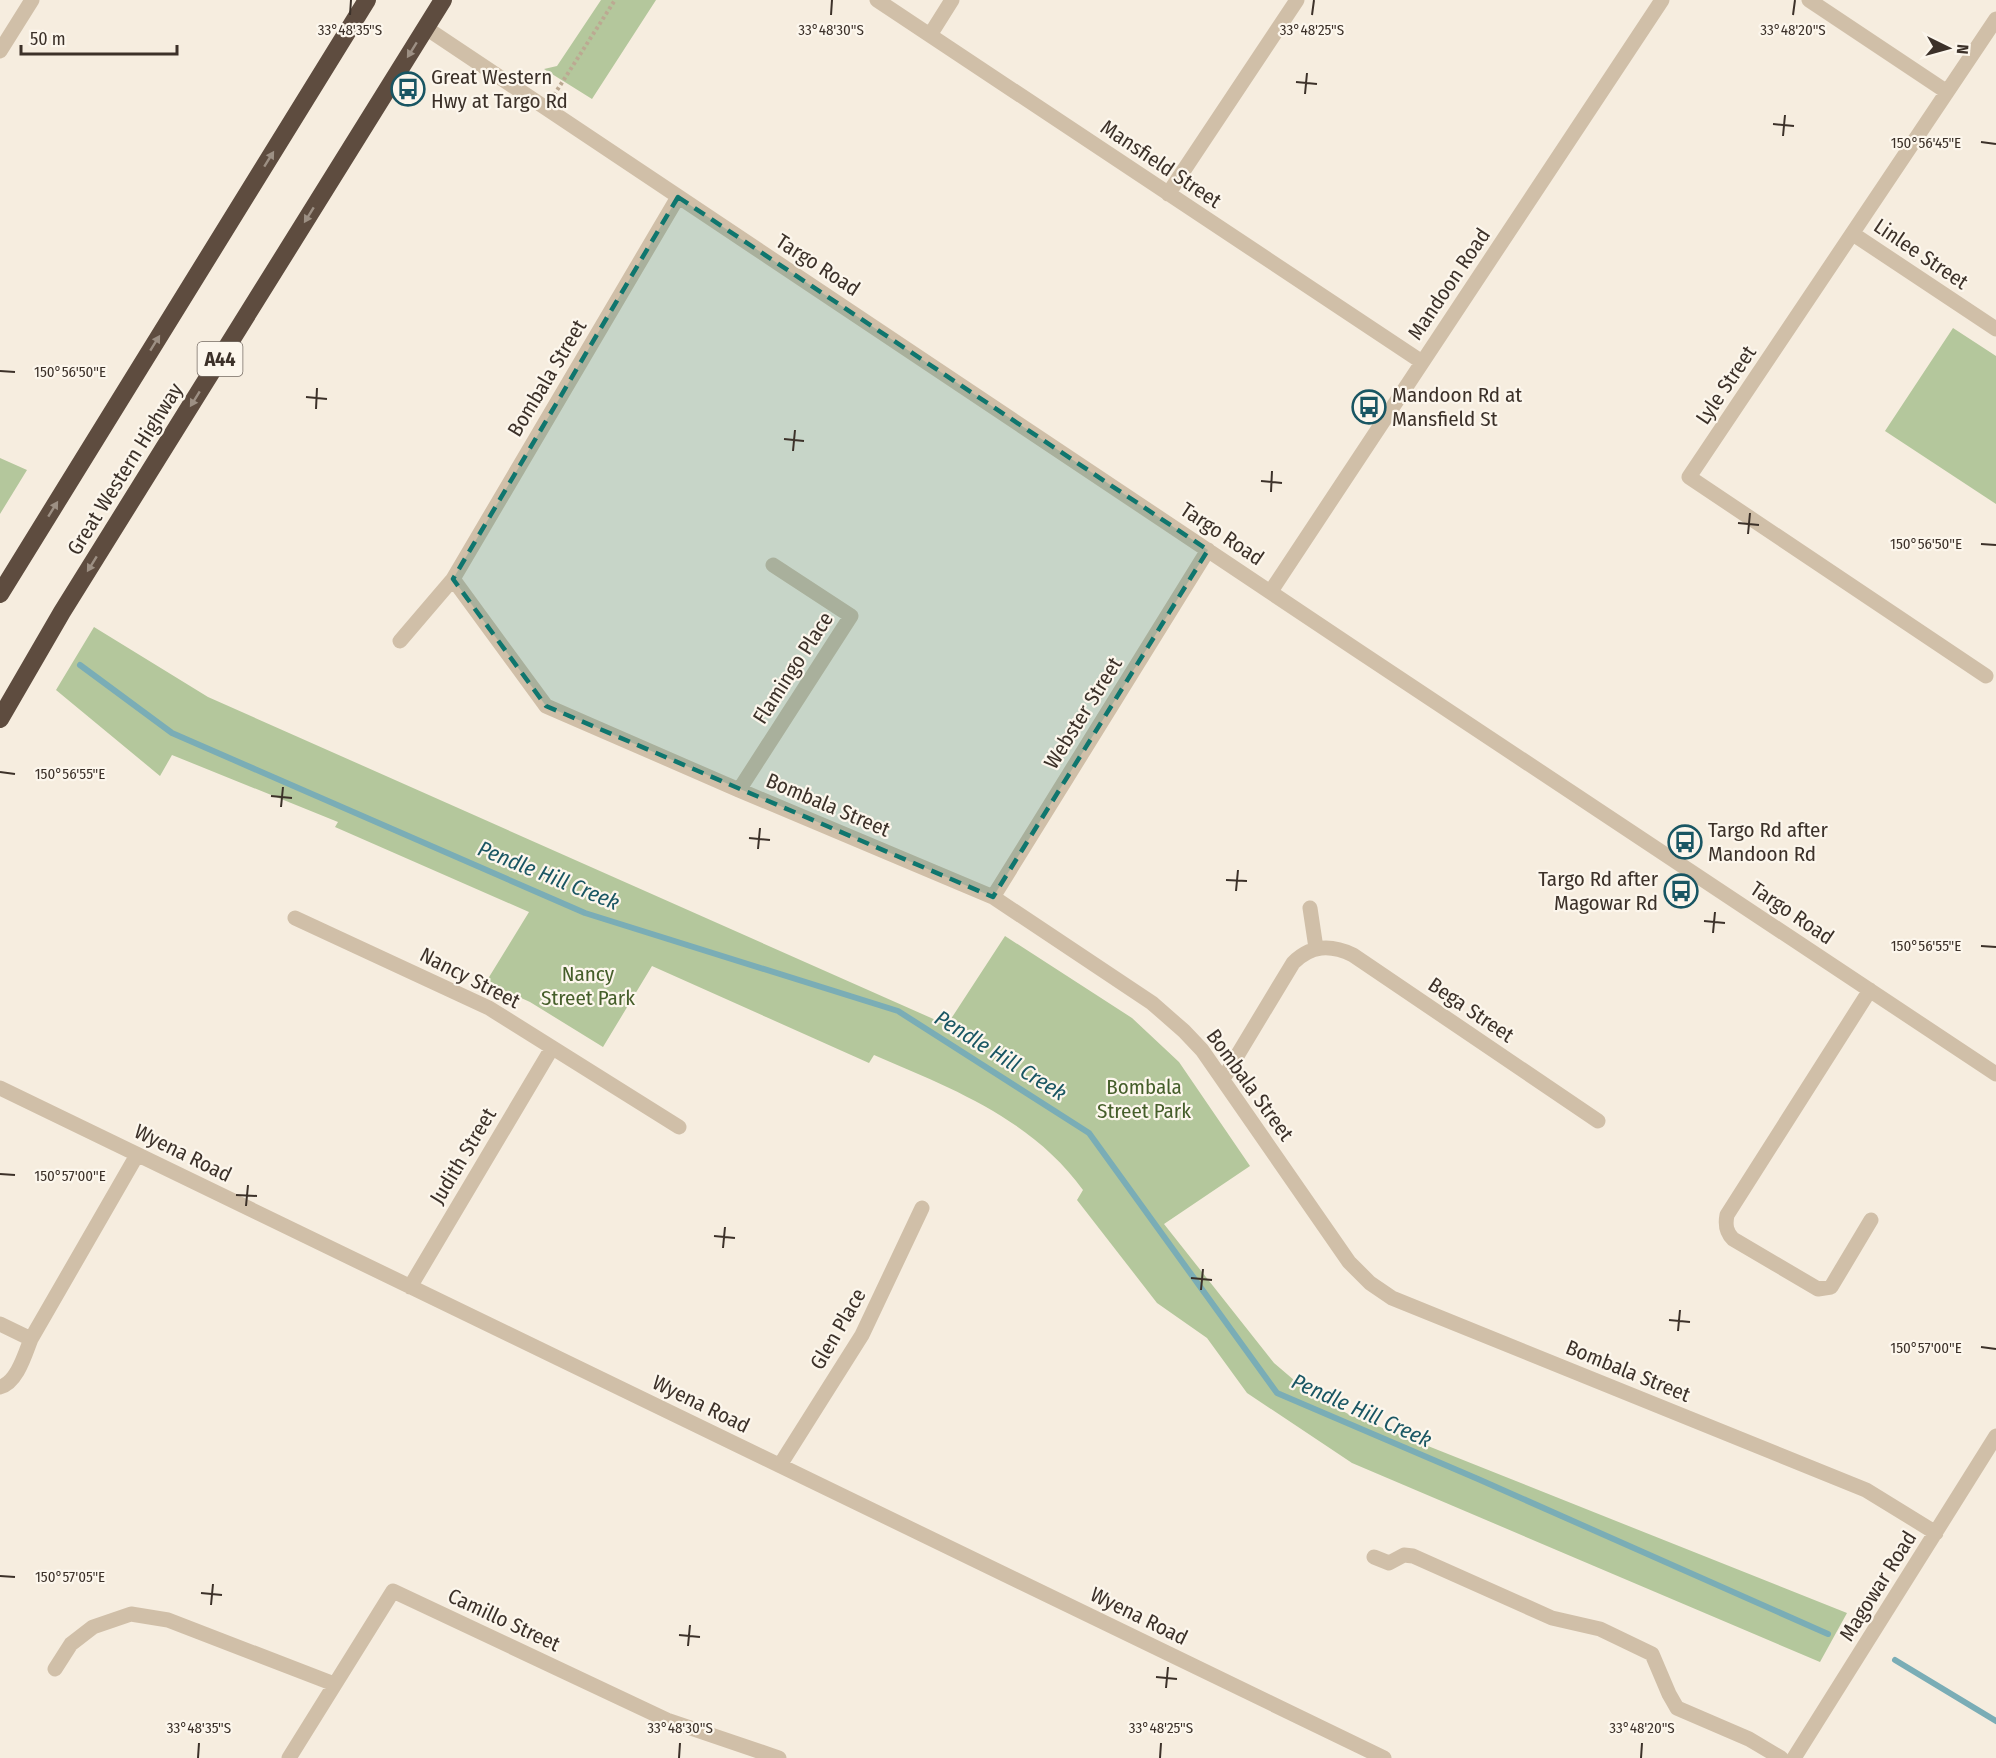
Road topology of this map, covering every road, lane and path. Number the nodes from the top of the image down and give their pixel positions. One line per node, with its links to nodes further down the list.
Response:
1 (32, 0): 13 (street)
2 (367, 0): 25 (highway, Great Western Highway, one-way to 2)
3 (443, 0): 11 (highway, Great Western Highway / A44)
4 (615, 0): 15 (path)
5 (878, 0): 12 (street, Mansfield Street)
6 (952, 0): 12 (street)
7 (1297, 0): 16 (street)
8 (1662, 0): 20 (street, Mandoon Road)
9 (1809, 0): 14 (street)
10 (1996, 19): 14 (street, Lyle Street)
11 (426, 28): 15 (street, Targo Road); 28 (highway, Great Western Highway / A44, one-way to 28)
12 (930, 35): 16 (street, Mansfield Street)
13 (0, 51)
14 (1947, 92): 18 (street, Lyle Street)
15 (545, 108): 17 (street, Targo Road)
16 (1168, 194): 20 (street, Mansfield Street)
17 (678, 197): 21 (street, Targo Road); 23 (street, Bombala Street)
18 (1853, 234): 19 (street, Linlee Street); 27 (street, Lyle Street)
19 (1996, 329)
20 (1422, 362): 24 (street, Mandoon Road)
21 (1208, 550): 24 (street, Targo Road); 30 (street, Webster Street)
22 (774, 565): 29 (street, Flamingo Place)
23 (453, 579): 26 (street, Bombala Street); 29 (street, Bombala Street)
24 (1271, 591): 34 (street, Targo Road)
25 (0, 594)
26 (400, 641)
27 (1986, 676)
28 (0, 719)
29 (739, 790): 30 (street, Bombala Street)
30 (993, 897): 37 (street, Bombala Street)
31 (1310, 908): 33 (street)
32 (295, 918): 35 (street, Nancy Street)
33 (1316, 948): 37 (street); 39 (street, Bega Street)
34 (1870, 990): 36 (street, Targo Road); 43 (street)
35 (552, 1048): 40 (street, Nancy Street); 44 (street, Judith Street)
36 (1996, 1074)
37 (1222, 1079): 50 (street, Bombala Street)
38 (0, 1088): 41 (street, Wyena Road)
39 (1598, 1121)
40 (679, 1127)
41 (137, 1155): 44 (street, Wyena Road); 46 (street)
42 (922, 1208): 49 (street, Glen Place)
43 (1872, 1220)
44 (410, 1287): 49 (street, Wyena Road)
45 (0, 1324): 46 (street)
46 (31, 1339): 47 (street)
47 (0, 1387)
48 (1996, 1437): 50 (street, Magowar Road)
49 (780, 1465): 56 (street, Wyena Road)
50 (1936, 1533): 58 (street, Magowar Road)
51 (1374, 1557): 57 (street)
52 (55, 1669): 53 (street)
53 (334, 1684): 54 (street, Camillo Street); 55 (street, Camillo Street)
54 (289, 1758)
55 (779, 1758)
56 (1384, 1758)
57 (1781, 1758)
58 (1794, 1758)

